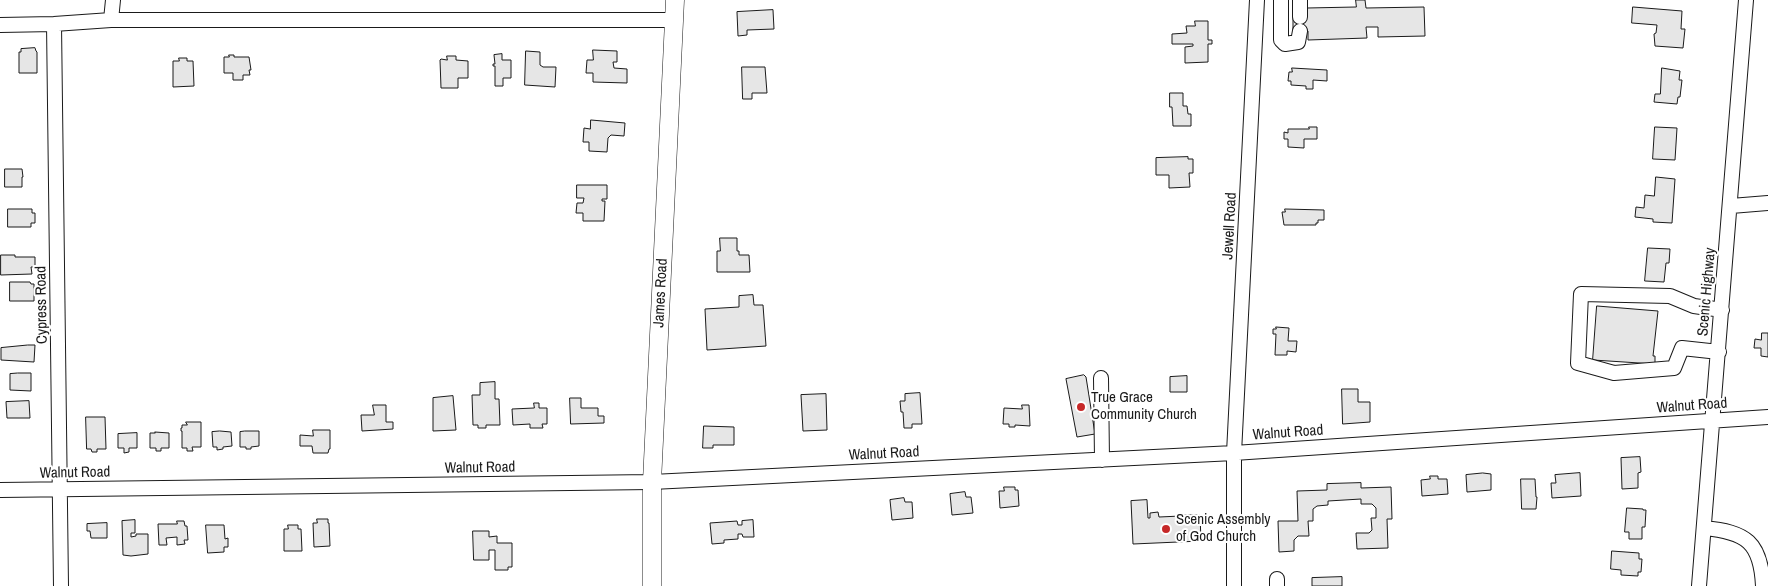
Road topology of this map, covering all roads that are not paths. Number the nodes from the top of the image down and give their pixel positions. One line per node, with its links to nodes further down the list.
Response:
1 (113, 0): 8 (street)
2 (675, 0): 9 (main road, James Road)
3 (1257, 0): 20 (street, Jewell Road)
4 (1281, 0): 12 (street)
5 (1300, 0): 7 (street)
6 (1746, 0): 14 (street, Scenic Highway)
7 (1300, 17)
8 (112, 20): 9 (street); 10 (street)
9 (674, 20): 22 (main road, James Road)
10 (54, 24): 11 (street); 24 (street, Cypress Road)
11 (0, 25)
12 (1300, 32)
13 (1768, 203): 14 (street)
14 (1730, 206): 15 (street, Scenic Highway)
15 (1722, 310): 16 (street, Scenic Highway); 16 (street)
16 (1719, 352): 19 (street, Scenic Highway)
17 (1101, 378): 21 (street)
18 (1768, 417): 19 (street, Walnut Road)
19 (1714, 421): 20 (street, Walnut Road); 25 (street, Scenic Highway)
20 (1234, 453): 21 (street, Walnut Road); 28 (street, Jewell Road)
21 (1102, 460): 22 (street, Walnut Road)
22 (652, 482): 24 (street, Walnut Road); 27 (main road, James Road)
23 (0, 490): 24 (street, Walnut Road)
24 (60, 490): 26 (street, Cypress Road)
25 (1704, 528): 29 (street, Scenic Highway); 30 (street)
26 (60, 586)
27 (652, 586)
28 (1234, 586)
29 (1699, 586)
30 (1763, 586)

